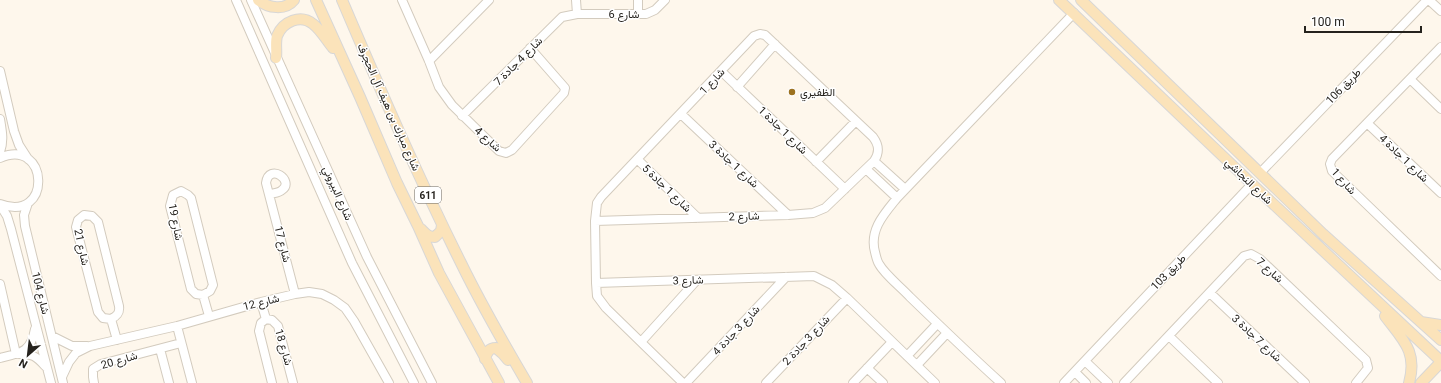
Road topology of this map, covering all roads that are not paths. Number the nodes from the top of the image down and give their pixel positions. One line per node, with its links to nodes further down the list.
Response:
1 (236, 0): 54 (street, شارع البيروني)
2 (251, 0): 22 (street, شارع البيروني)
3 (258, 0): 4 (main road)
4 (294, 0)
5 (316, 0): 23 (main road, شارع مبارك بن هيف آل الحجرف / 611)
6 (342, 0): 62 (main road, شارع مبارك بن هيف آل الحجرف / 611)
7 (489, 0): 24 (street)
8 (576, 0): 16 (street)
9 (638, 0): 17 (street)
10 (665, 0): 17 (street, شارع 6)
11 (1059, 0): 18 (main road, شارع النجاشي)
12 (1428, 0): 15 (street, طريق 106); 46 (street, طريق 106)
13 (403, 1): 24 (street, شارع 4)
14 (1082, 1): 25 (main road, شارع النجاشي)
15 (1441, 11)
16 (577, 14): 17 (street, شارع 6); 21 (street, شارع 4 جادة 7)
17 (638, 14)
18 (1074, 14): 28 (main road, شارع النجاشي); 49 (street)
19 (775, 44): 27 (street, شارع 1); 31 (street); 37 (street, شارع 1)
20 (1441, 47): 29 (street, شارع 1)
21 (530, 48): 35 (street, شارع 4 جادة 7); 35 (street, شارع 4)
22 (276, 58): 23 (main road); 52 (street, شارع البيروني)
23 (343, 60): 63 (main road, شارع مبارك بن هيف آل الحجرف / 611)
24 (429, 61): 35 (street, شارع 4)
25 (1147, 64): 28 (main road); 30 (main road, شارع النجاشي)
26 (0, 71): 41 (street)
27 (721, 71): 31 (street, شارع 1 جادة 1); 34 (street, شارع 1)
28 (1136, 73): 32 (main road, شارع النجاشي)
29 (1410, 79): 33 (street); 38 (street, شارع 1)
30 (1165, 81): 32 (main road); 46 (main road, شارع النجاشي)
31 (737, 87): 44 (street, شارع 1 جادة 1)
32 (1156, 93): 47 (main road, شارع النجاشي)
33 (1441, 109)
34 (681, 114): 42 (street, شارع 1); 57 (street, شارع 1 جادة 3)
35 (462, 116)
36 (0, 119): 39 (street)
37 (856, 121): 43 (street, شارع 1); 44 (street)
38 (1368, 123): 50 (street, شارع 1 جادة 4); 64 (street, شارع 1)
39 (0, 152)
40 (0, 158): 41 (street)
41 (28, 159): 55 (street)
42 (637, 159): 59 (street, شارع 1 جادة 5); 61 (street, شارع 1)
43 (874, 161): 45 (street, شارع 2); 49 (street)
44 (816, 162): 48 (street, شارع 1 جادة 1)
45 (866, 169): 48 (street, شارع 2); 53 (street)
46 (1261, 172): 78 (main road, شارع النجاشي)
47 (1252, 184): 69 (main road, شارع النجاشي); 97 (street, طريق 103)
48 (845, 189): 57 (street, شارع 2)
49 (906, 189): 53 (street)
50 (1441, 193)
51 (270, 194): 71 (street, شارع 17)
52 (339, 196): 54 (street); 58 (street, شارع البيروني)
53 (897, 198): 79 (street)
54 (325, 200): 60 (street, شارع البيروني)
55 (28, 203): 56 (street); 84 (street, شارع 104)
56 (0, 204): 82 (street, شارع 104)
57 (788, 214): 59 (street, شارع 2)
58 (348, 216): 60 (street); 112 (street, شارع البيروني)
59 (698, 218): 61 (street, شارع 2)
60 (334, 220): 111 (street, شارع البيروني)
61 (595, 221): 67 (street, شارع 1)
62 (442, 224): 63 (main road); 114 (main road, شارع مبارك بن هيف آل الحجرف / 611)
63 (418, 226): 96 (main road, شارع مبارك بن هيف آل الحجرف / 611)
64 (1441, 276)
65 (786, 277): 66 (street, شارع 3); 73 (street, شارع 3); 115 (street, شارع 3 جادة 4)
66 (697, 280): 67 (street, شارع 3); 88 (street)
67 (596, 283): 88 (street)
68 (0, 284): 93 (street)
69 (1366, 291): 98 (main road, شارع النجاشي); 128 (main road)
70 (1210, 293): 85 (street, شارع 7); 126 (street, شارع 7 جادة 3); 127 (street, شارع 7)
71 (295, 294): 74 (street, شارع 12); 110 (street, شارع 12)
72 (203, 295): 72 (street, شارع 19); 75 (street)
73 (847, 298): 89 (street, شارع 3); 116 (street, شارع 3 جادة 2)
74 (261, 302): 75 (street, شارع 12); 77 (street, شارع 18)
75 (209, 316): 81 (street, شارع 12)
76 (111, 319): 76 (street, شارع 21); 86 (street)
77 (266, 319): 108 (street, شارع 18); 109 (street, شارع 18)
78 (1421, 322): 80 (main road); 87 (main road, شارع النجاشي)
79 (937, 324): 83 (street); 94 (street)
80 (1441, 325)
81 (177, 326): 86 (street, شارع 12); 90 (street)
82 (36, 327): 93 (street); 100 (street, شارع 104)
83 (947, 333): 99 (street); 120 (street)
84 (52, 336): 91 (street, شارع 12); 103 (street, شارع 104)
85 (1169, 336): 124 (street, شارع 7); 125 (street)
86 (117, 340): 91 (street, شارع 12)
87 (1441, 340)
88 (641, 342): 115 (street)
89 (892, 342): 94 (street, شارع 3); 101 (street)
90 (181, 343): 92 (street, شارع 20); 107 (street)
91 (90, 346): 103 (street, شارع 12)
92 (160, 349): 105 (street, شارع 20); 106 (street)
93 (16, 354): 95 (street); 100 (street)
94 (907, 356): 99 (street)
95 (0, 358)
96 (485, 359): 113 (main road, شارع مبارك بن هيف آل الحجرف / 611); 114 (main road)
97 (1085, 361): 102 (street, طريق 103); 123 (street)
98 (1441, 362): 129 (main road)
99 (917, 365): 119 (street)
100 (46, 367): 104 (street, شارع 104)
101 (867, 368): 117 (street); 118 (street)
102 (1074, 372): 121 (street, طريق 103); 122 (street)
103 (63, 380)
104 (51, 383)
105 (94, 383)
106 (169, 383)
107 (192, 383)
108 (272, 383)
109 (294, 383)
110 (389, 383)
111 (414, 383)
112 (432, 383)
113 (499, 383)
114 (525, 383)
115 (685, 383)
116 (766, 383)
117 (853, 383)
118 (883, 383)
119 (934, 383)
120 (1000, 383)
121 (1064, 383)
122 (1086, 383)
123 (1108, 383)
124 (1125, 383)
125 (1218, 383)
126 (1305, 383)
127 (1356, 383)
128 (1409, 383)
129 (1421, 383)

